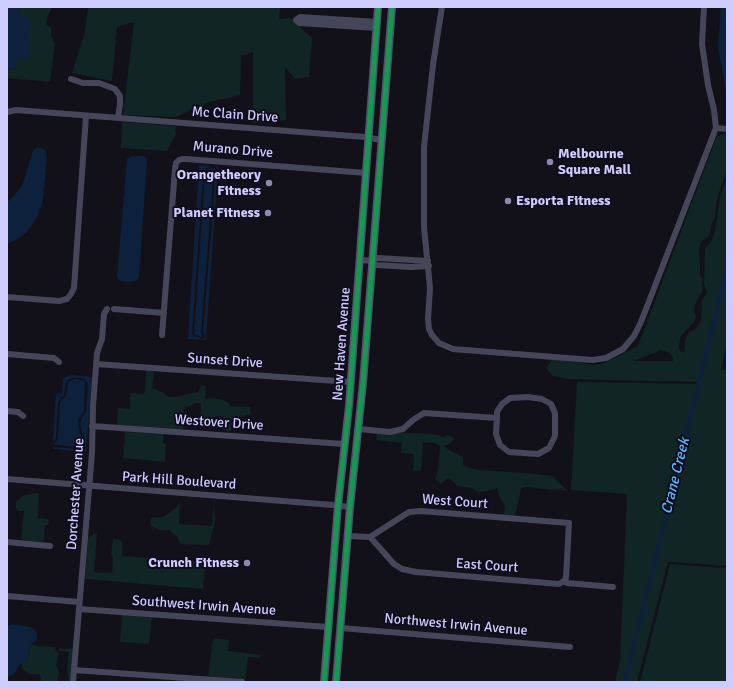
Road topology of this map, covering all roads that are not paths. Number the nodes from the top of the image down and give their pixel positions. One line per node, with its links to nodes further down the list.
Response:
1 (379, 7): 5 (main road, New Haven Avenue); 6 (main road)
2 (392, 7): 6 (main road, New Haven Avenue)
3 (442, 7): 19 (street)
4 (704, 7): 12 (street)
5 (377, 25): 5 (street); 7 (main road); 14 (main road, New Haven Avenue)
6 (390, 28): 7 (main road, New Haven Avenue)
7 (389, 40): 15 (main road, New Haven Avenue)
8 (71, 79): 11 (street)
9 (7, 112): 10 (street, Mc Clain Drive)
10 (86, 116): 11 (street, Mc Clain Drive); 20 (street)
11 (118, 118): 14 (street, Mc Clain Drive)
12 (716, 128): 13 (street); 19 (street)
13 (727, 129)
14 (369, 138): 15 (street, Mc Clain Drive); 16 (main road, New Haven Avenue)
15 (382, 140): 18 (main road, New Haven Avenue)
16 (366, 173): 17 (main road, New Haven Avenue); 21 (street, Murano Drive)
17 (360, 260): 18 (street); 26 (main road, New Haven Avenue)
18 (373, 261): 19 (street); 32 (main road, New Haven Avenue)
19 (428, 264)
20 (7, 297)
21 (164, 313): 22 (street, Murano Drive); 25 (street, Dorchester Avenue)
22 (162, 335)
23 (7, 354): 24 (street)
24 (59, 362)
25 (96, 364): 26 (street, Sunset Drive); 31 (street, Dorchester Avenue)
26 (351, 382): 27 (main road, New Haven Avenue)
27 (349, 406): 32 (main road); 33 (main road, New Haven Avenue)
28 (7, 411): 29 (street)
29 (23, 416)
30 (497, 418): 30 (street); 32 (street)
31 (92, 426): 33 (street, Westover Drive); 36 (street, Dorchester Avenue)
32 (359, 429): 34 (main road, New Haven Avenue)
33 (344, 444): 34 (main road); 37 (main road, New Haven Avenue)
34 (354, 465): 38 (main road, New Haven Avenue)
35 (7, 480): 36 (street, Park Hill Boulevard)
36 (90, 486): 37 (street, Park Hill Boulevard); 46 (street, Dorchester Avenue)
37 (338, 505): 38 (street, Park Hill Boulevard); 47 (main road, New Haven Avenue)
38 (350, 507): 39 (main road, New Haven Avenue)
39 (347, 536): 40 (street); 49 (main road, New Haven Avenue)
40 (370, 537): 43 (street, East Court); 43 (street, West Court)
41 (7, 542): 42 (street)
42 (50, 546)
43 (564, 580): 44 (street, East Court)
44 (613, 587)
45 (7, 596): 46 (street, Southwest Irwin Avenue)
46 (79, 606): 48 (street, Southwest Irwin Avenue); 52 (street, Dorchester Avenue)
47 (329, 612): 48 (main road, New Haven Avenue); 49 (main road)
48 (328, 627): 51 (main road); 53 (main road, New Haven Avenue)
49 (340, 628): 50 (street, Northwest Irwin Avenue); 51 (main road, New Haven Avenue)
50 (570, 647)
51 (339, 648): 58 (main road, New Haven Avenue)
52 (74, 670): 54 (street, Dorchester Avenue); 55 (street)
53 (325, 670): 56 (main road, New Haven Avenue); 57 (main road)
54 (73, 682)
55 (242, 682)
56 (324, 682)
57 (329, 682)
58 (336, 682)

